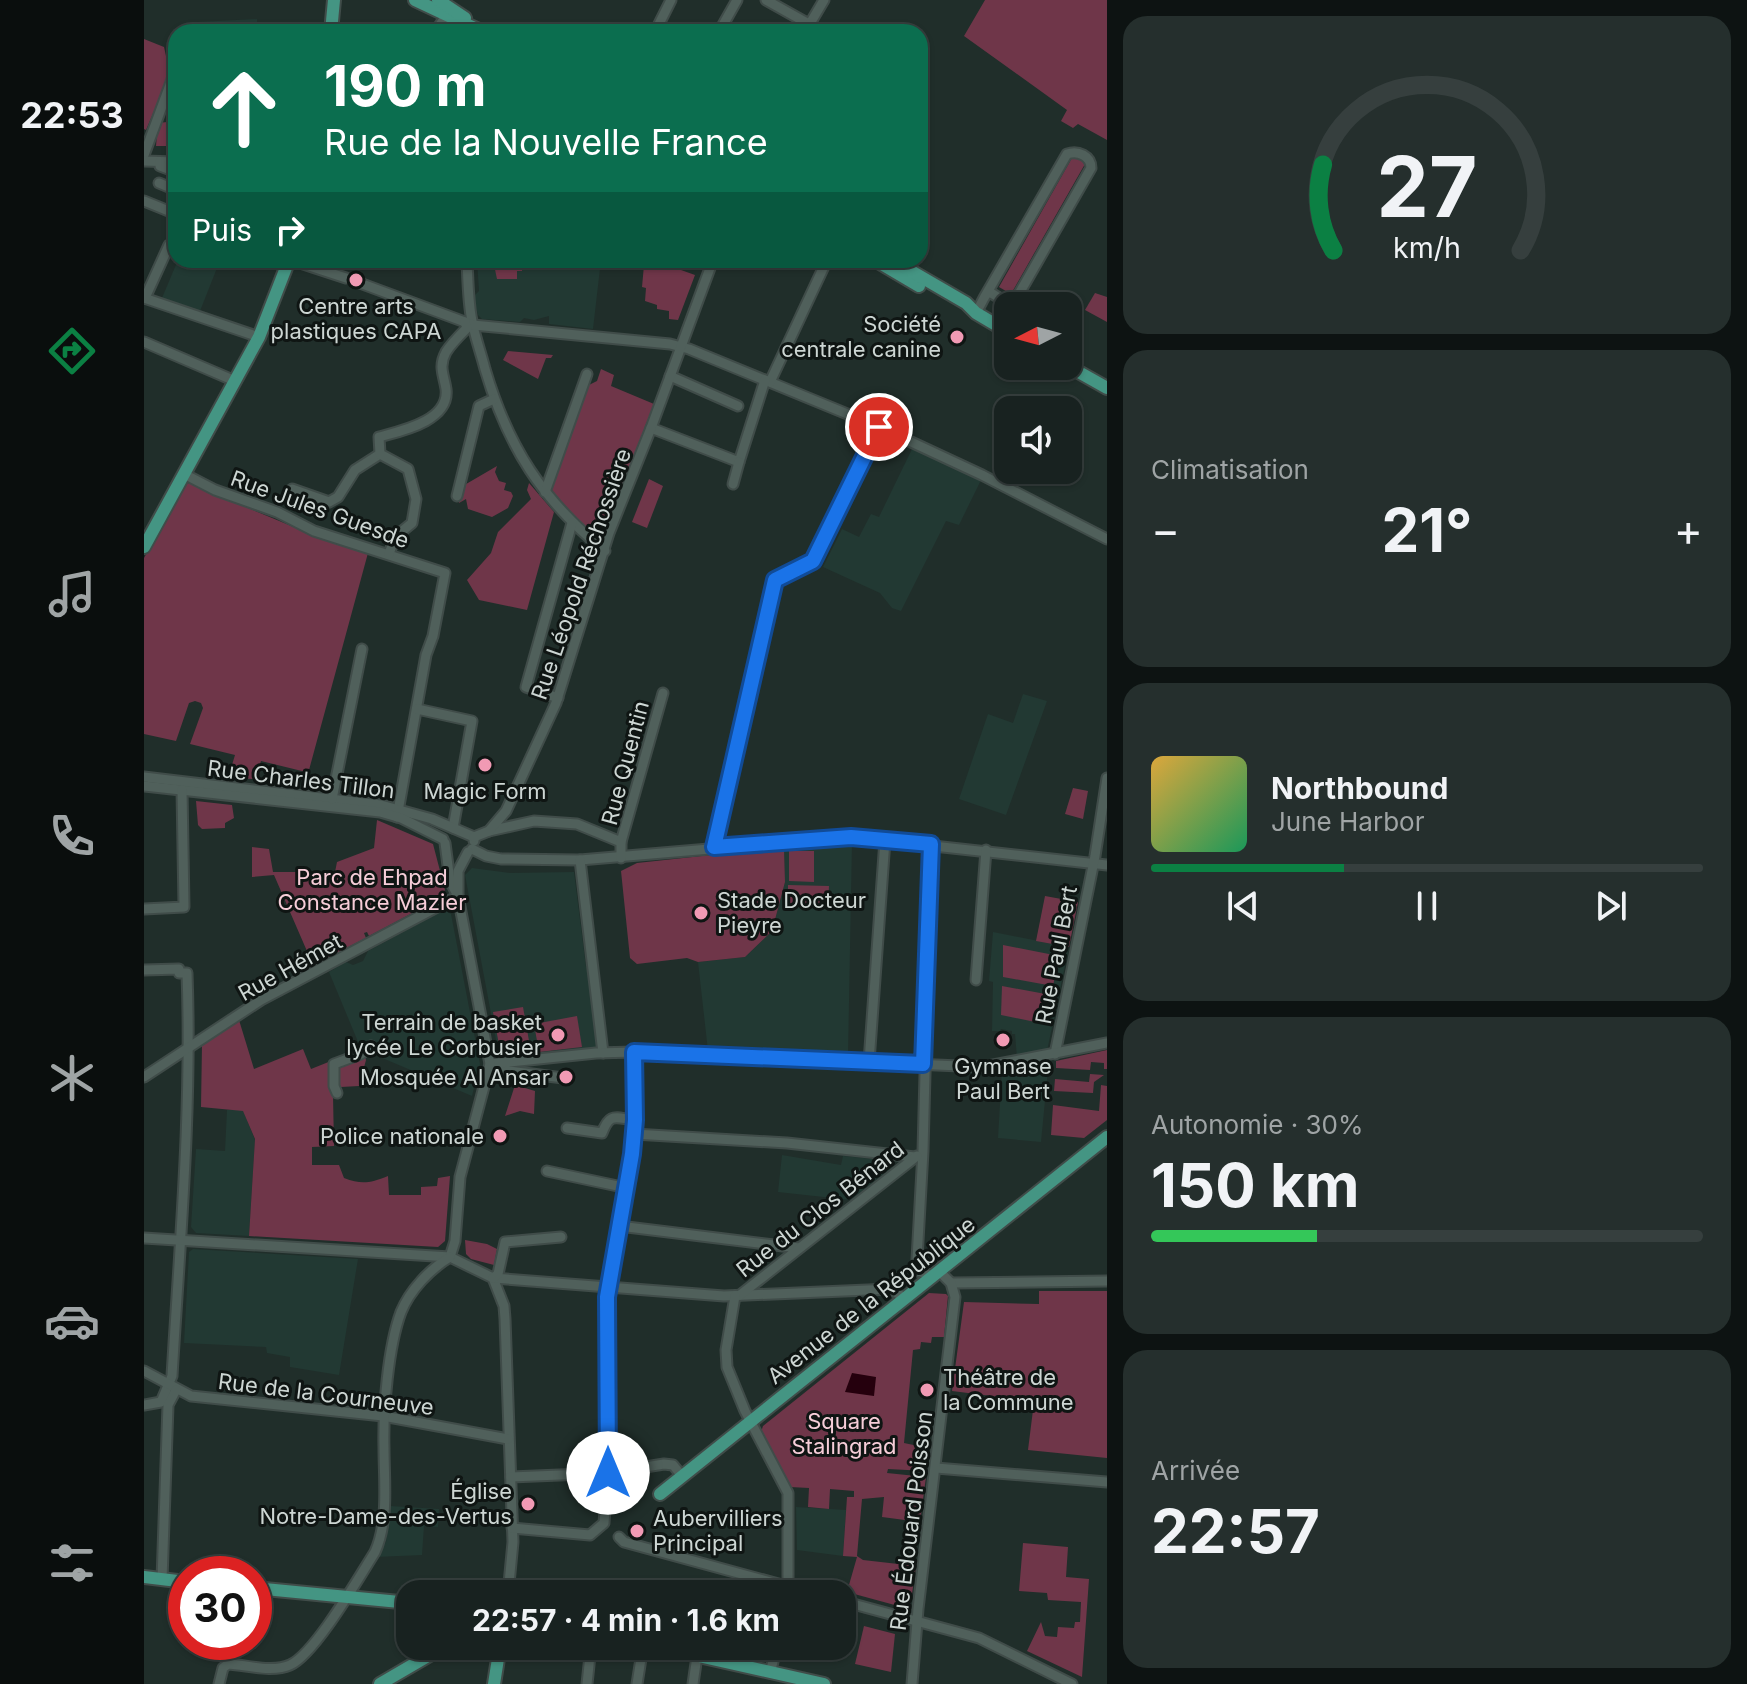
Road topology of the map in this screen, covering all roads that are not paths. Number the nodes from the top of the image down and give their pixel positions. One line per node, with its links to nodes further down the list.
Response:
1 (334, 0): 9 (main road)
2 (415, 0): 8 (main road)
3 (438, 0): 12 (main road)
4 (671, 0): 13 (street)
5 (737, 0): 14 (street)
6 (766, 0): 15 (street)
7 (824, 0): 16 (street)
8 (446, 16): 10 (street); 11 (main road)
9 (332, 24)
10 (440, 24)
11 (465, 24)
12 (472, 24)
13 (659, 24)
14 (724, 24)
15 (802, 24)
16 (810, 24)
17 (168, 91): 18 (street)
18 (144, 158): 19 (street)
19 (160, 162): 20 (street); 21 (street)
20 (168, 162)
21 (168, 169)
22 (159, 183): 23 (street)
23 (168, 187)
24 (144, 201): 25 (street)
25 (168, 211)
26 (168, 247): 37 (street)
27 (287, 268): 41 (main road)
28 (315, 268): 34 (street)
29 (467, 268): 39 (street)
30 (710, 268): 43 (street, Rue Léopold Réchossière)
31 (823, 268): 48 (street)
32 (889, 268): 38 (main road)
33 (906, 268): 38 (main road)
34 (346, 278)
35 (357, 282): 39 (street)
36 (988, 291): 36 (street); 38 (street)
37 (145, 298): 41 (street)
38 (976, 313): 40 (main road)
39 (469, 323): 43 (street); 50 (street); 54 (street)
40 (994, 324)
41 (259, 337): 47 (main road)
42 (144, 342): 47 (street)
43 (681, 347): 46 (street, Rue Léopold Réchossière); 48 (street)
44 (587, 374): 59 (street)
45 (1082, 374): 49 (main road)
46 (670, 376): 51 (street); 53 (street, Rue Léopold Réchossière)
47 (235, 381): 56 (main road)
48 (767, 381): 52 (street); 55 (street)
49 (1107, 388)
50 (494, 399): 59 (street); 60 (street)
51 (738, 406)
52 (879, 427): 62 (street); 85 (street)
53 (651, 428): 55 (street); 64 (street, Rue Léopold Réchossière)
54 (380, 454): 58 (street); 65 (street)
55 (739, 462): 57 (street)
56 (184, 474): 63 (main road); 65 (street, Rue Jules Guesde)
57 (733, 484)
58 (292, 489)
59 (545, 492): 61 (street)
60 (457, 496)
61 (572, 523): 64 (street); 68 (street)
62 (1107, 539)
63 (144, 547)
64 (605, 551): 68 (street, Rue Léopold Réchossière)
65 (389, 554): 69 (street, Rue Jules Guesde)
66 (362, 649): 74 (street)
67 (663, 693): 83 (street, Rue Quentin)
68 (558, 698): 76 (street, Rue Léopold Réchossière)
69 (417, 709): 75 (street); 78 (street)
70 (144, 777): 74 (street, Rue Charles Tillon)
71 (1107, 778): 90 (street, Rue Paul Bert)
72 (144, 786): 73 (street, Rue Charles Tillon)
73 (182, 790): 75 (street, Rue Charles Tillon); 93 (street)
74 (332, 799): 75 (street, Rue Charles Tillon)
75 (398, 813): 78 (street, Rue Charles Tillon); 82 (street, Rue Charles Tillon)
76 (504, 814): 77 (street); 79 (street, Rue Léopold Réchossière)
77 (534, 821): 79 (street); 83 (street)
78 (451, 828): 80 (street, Rue Charles Tillon); 82 (street)
79 (489, 831): 80 (street, Rue Léopold Réchossière)
80 (474, 837): 86 (street)
81 (885, 840): 84 (street, Rue Charles Tillon); 85 (street, Rue Charles Tillon); 102 (street)
82 (444, 841): 86 (street, Rue Charles Tillon); 92 (street)
83 (621, 842): 88 (street, Rue Quentin)
84 (931, 844): 87 (street, Rue Charles Tillon); 104 (street)
85 (714, 847): 88 (street, Rue Charles Tillon)
86 (470, 850): 89 (street, Rue Charles Tillon); 92 (street)
87 (986, 850): 90 (street, Rue Charles Tillon); 95 (street)
88 (621, 858): 89 (street, Rue Charles Tillon)
89 (580, 860): 100 (street)
90 (1093, 863): 91 (street, Rue Charles Tillon); 101 (street, Rue Paul Bert)
91 (1107, 865)
92 (458, 896): 97 (street, Rue Hémet); 103 (street)
93 (144, 909)
94 (144, 970): 97 (street)
95 (976, 980)
96 (1107, 1043): 101 (street)
97 (189, 1046): 105 (street, Rue Hémet); 118 (street)
98 (371, 1046): 107 (street)
99 (634, 1052): 100 (street); 102 (street); 108 (street)
100 (603, 1053): 103 (street)
101 (1055, 1054): 104 (street)
102 (869, 1062): 104 (street)
103 (495, 1064): 106 (street); 120 (street)
104 (923, 1064): 112 (street)
105 (144, 1077)
106 (563, 1078)
107 (337, 1093)
108 (635, 1120): 109 (street); 110 (street)
109 (567, 1128)
110 (634, 1134): 112 (street); 114 (street)
111 (1107, 1137): 121 (main road, Avenue de la République)
112 (919, 1154): 119 (street, Rue du Clos Bénard); 121 (street)
113 (547, 1171): 114 (street)
114 (627, 1188): 115 (street)
115 (619, 1226): 119 (street); 125 (street)
116 (561, 1237): 122 (street)
117 (144, 1238): 118 (street)
118 (180, 1240): 120 (street); 129 (street)
119 (799, 1248): 126 (street, Rue du Clos Bénard)
120 (450, 1257): 122 (street); 131 (street)
121 (937, 1274): 124 (street); 127 (main road, Avenue de la République)
122 (493, 1278): 125 (street); 133 (street)
123 (1107, 1281): 124 (street)
124 (951, 1283): 134 (street, Rue Édouard Poisson)
125 (607, 1288): 126 (street); 135 (street)
126 (737, 1296): 127 (street); 132 (street)
127 (904, 1298): 132 (main road, Avenue de la République)
128 (144, 1371): 129 (street, Rue de la Courneuve)
129 (169, 1388): 130 (street); 131 (street, Rue de la Courneuve); 143 (street)
130 (144, 1405)
131 (383, 1416): 133 (street, Rue de la Courneuve); 149 (street)
132 (750, 1421): 136 (main road, Avenue de la République); 147 (street)
133 (508, 1439): 137 (street)
134 (936, 1468): 138 (street); 152 (street, Rue Édouard Poisson)
135 (608, 1473): 136 (street); 137 (street); 140 (street)
136 (682, 1476): 139 (main road, Avenue de la République)
137 (511, 1477): 140 (street)
138 (1107, 1482)
139 (660, 1494)
140 (512, 1526): 145 (street)
141 (619, 1537): 146 (street)
142 (144, 1577): 143 (main road)
143 (162, 1580): 144 (main road)
144 (168, 1580)
145 (509, 1580)
146 (753, 1580)
147 (789, 1580)
148 (272, 1590): 149 (main road)
149 (346, 1596): 150 (main road); 160 (street)
150 (396, 1601)
151 (856, 1605): 152 (street)
152 (917, 1620): 167 (street, Rue Édouard Poisson); 168 (street)
153 (421, 1660): 161 (main road)
154 (498, 1660): 162 (main road)
155 (590, 1660): 163 (street)
156 (641, 1660): 164 (street)
157 (696, 1660): 165 (street)
158 (712, 1660): 159 (main road)
159 (777, 1677): 166 (main road)
160 (219, 1684)
161 (380, 1684)
162 (494, 1684)
163 (587, 1684)
164 (637, 1684)
165 (693, 1684)
166 (824, 1684)
167 (912, 1684)
168 (1072, 1684)

